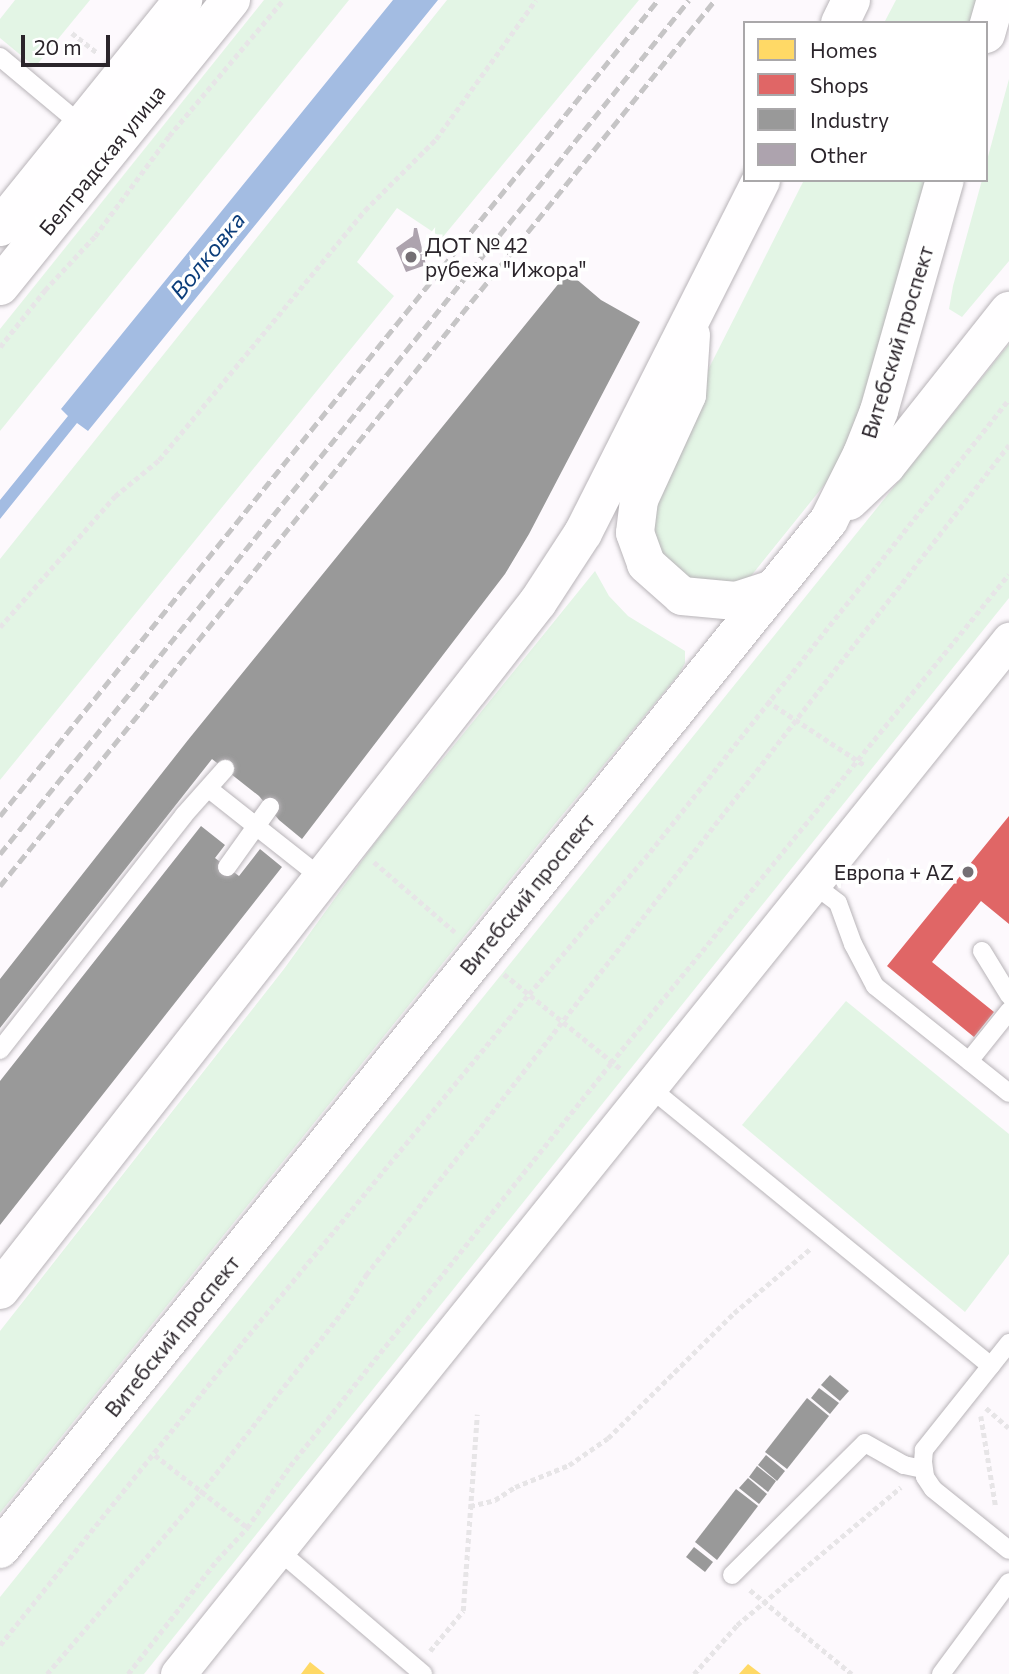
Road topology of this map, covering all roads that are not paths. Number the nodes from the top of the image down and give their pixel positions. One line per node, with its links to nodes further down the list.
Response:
1 (183, 0): 8 (main road, Белградская улица)
2 (231, 0): 9 (main road, Белградская улица)
3 (851, 0): 5 (main road)
4 (996, 0): 6 (main road)
5 (841, 21)
6 (988, 27)
7 (0, 57): 8 (lane)
8 (83, 124): 9 (lane); 12 (main road, Белградская улица)
9 (102, 160): 13 (main road, Белградская улица)
10 (760, 182): 15 (main road)
11 (944, 182): 16 (main road, Витебский проспект)
12 (0, 228)
13 (0, 286)
14 (1009, 311): 16 (main road)
15 (692, 318): 17 (main road); 24 (main road)
16 (829, 520): 17 (main road, Витебский проспект)
17 (772, 589): 38 (main road, Витебский проспект)
18 (1009, 640): 25 (street)
19 (225, 769): 20 (lane)
20 (209, 789): 22 (lane); 29 (lane)
21 (270, 807): 22 (lane)
22 (255, 825): 23 (lane); 24 (lane)
23 (227, 867)
24 (323, 879): 33 (main road)
25 (813, 884): 30 (lane); 31 (street)
26 (982, 951): 27 (lane)
27 (1009, 995)
28 (1009, 1011): 30 (lane)
29 (0, 1050)
30 (969, 1061): 32 (lane)
31 (649, 1087): 35 (lane); 39 (street)
32 (1009, 1093)
33 (0, 1290)
34 (1009, 1343): 35 (lane)
35 (991, 1366): 36 (lane)
36 (923, 1469): 37 (lane); 40 (lane)
37 (1005, 1546)
38 (0, 1549)
39 (278, 1550): 42 (lane); 44 (street)
40 (732, 1575)
41 (1009, 1582): 43 (lane)
42 (420, 1671)
43 (944, 1673)
44 (178, 1674)

